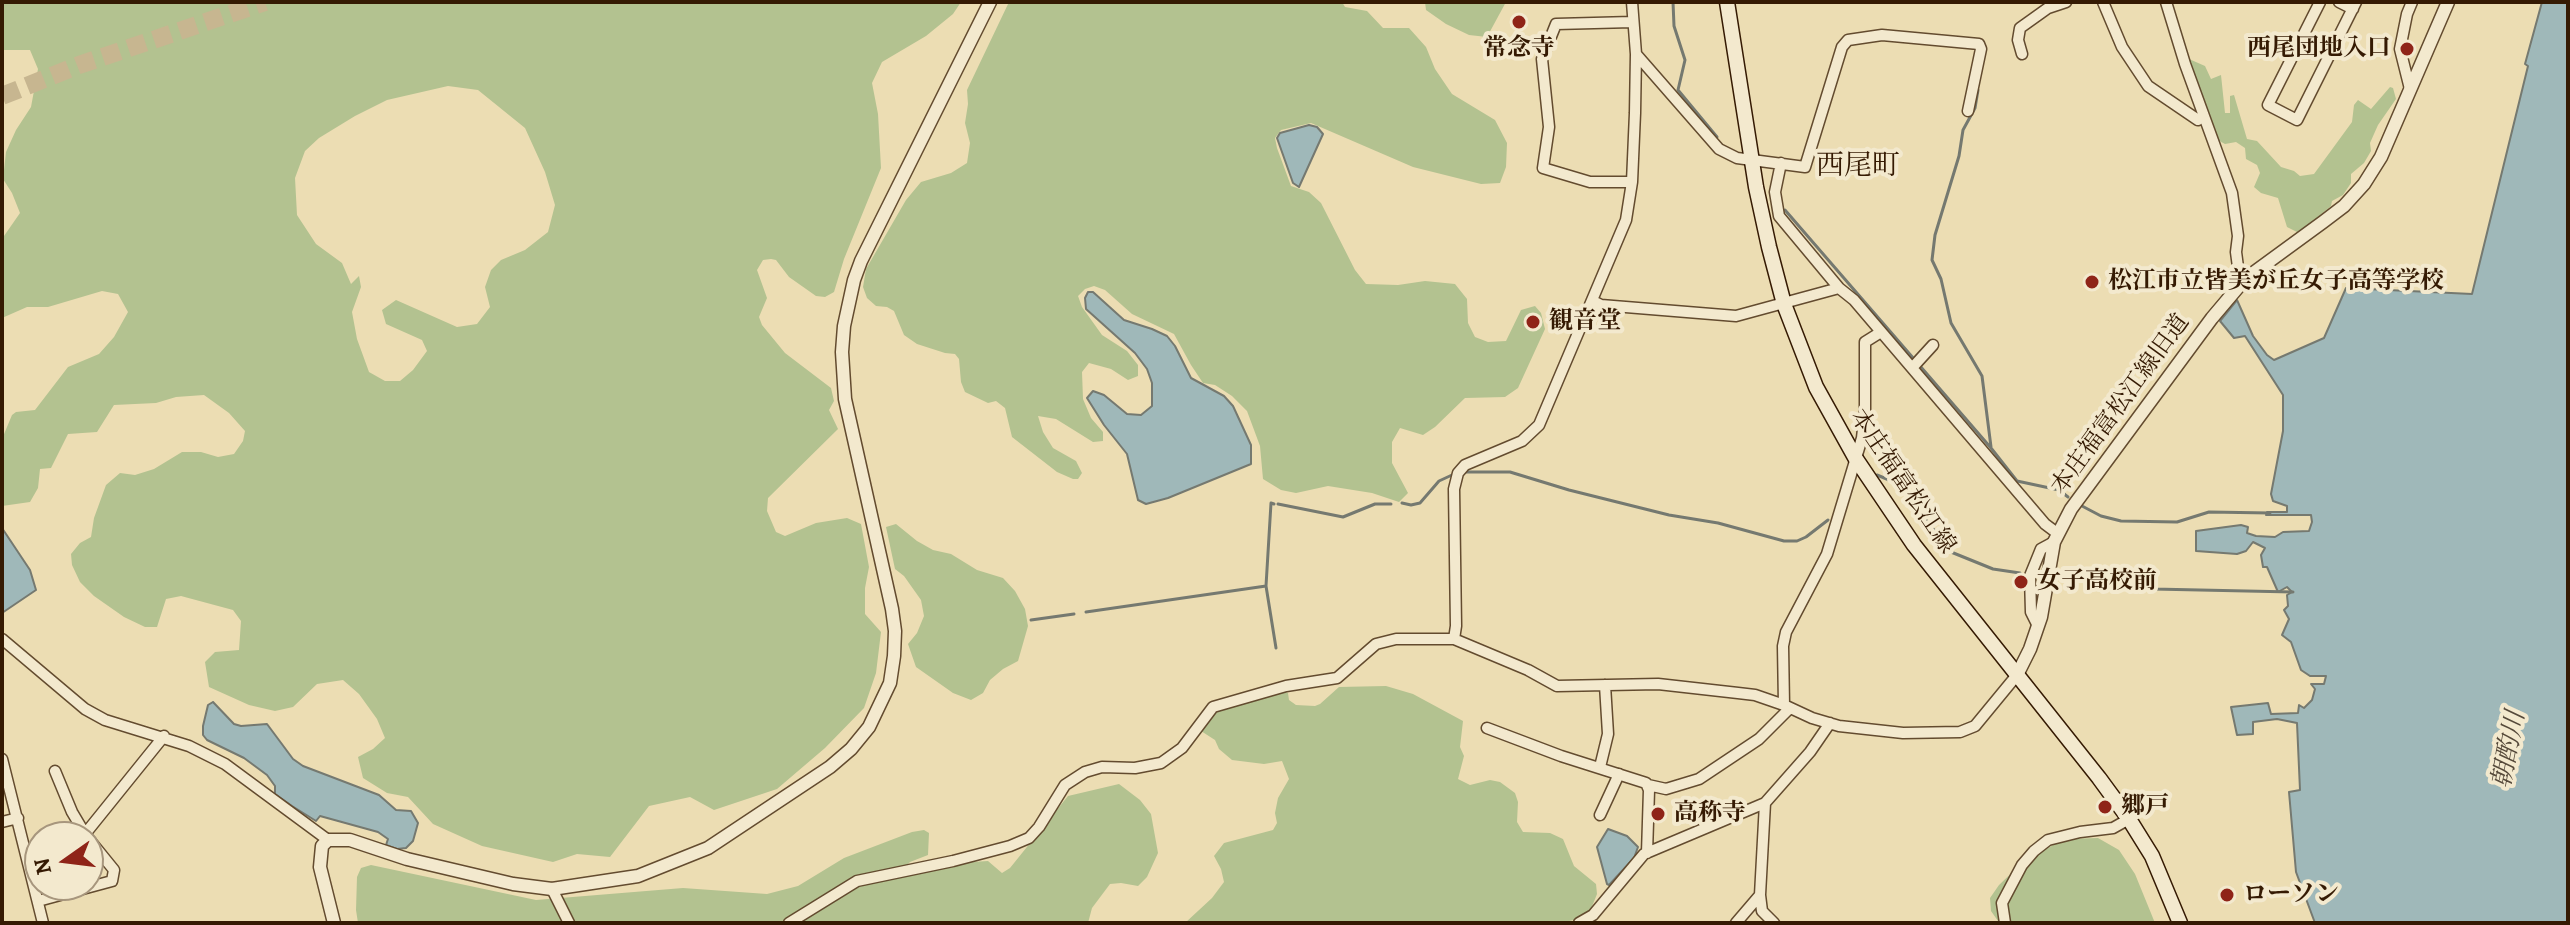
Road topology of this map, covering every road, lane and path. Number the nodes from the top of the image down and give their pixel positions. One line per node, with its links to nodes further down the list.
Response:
1 (990, 2): 55 (street)
2 (1632, 2): 12 (street)
3 (1727, 2): 18 (main road, 本庄福富松江線)
4 (2066, 2): 14 (street)
5 (2103, 2): 17 (street)
6 (2166, 2): 21 (street)
7 (2320, 2): 11 (street)
8 (2339, 2): 11 (street)
9 (2412, 2): 15 (street)
10 (2448, 2): 15 (street, 本庄福富松江線旧道)
11 (2355, 5)
12 (1632, 22): 13 (street); 20 (street)
13 (1636, 54): 18 (street); 20 (street)
14 (2022, 54)
15 (2410, 89): 21 (street, 本庄福富松江線旧道)
16 (1968, 111): 19 (street)
17 (2198, 120)
18 (1752, 160): 19 (street); 24 (main road, 本庄福富松江線)
19 (1781, 163): 22 (street)
20 (1632, 182): 23 (street)
21 (2245, 279): 29 (street, 本庄福富松江線旧道)
22 (1839, 288): 24 (street); 25 (street)
23 (1593, 301): 24 (street); 31 (street)
24 (1784, 304): 28 (main road, 本庄福富松江線)
25 (1881, 332): 27 (street); 28 (street)
26 (1933, 345): 27 (street)
27 (1916, 365): 29 (street)
28 (1856, 459): 32 (main road, 本庄福富松江線); 34 (street)
29 (2055, 537): 32 (street, 本庄福富松江線旧道)
30 (2, 639): 37 (street)
31 (1454, 639): 33 (street); 61 (street)
32 (2017, 675): 35 (street); 46 (main road, 本庄福富松江線)
33 (1605, 685): 34 (street); 39 (street)
34 (1787, 706): 35 (street); 42 (street)
35 (1830, 723): 43 (street)
36 (1487, 728): 39 (street)
37 (164, 736): 48 (street); 50 (street)
38 (2, 759): 45 (street)
39 (1600, 767): 41 (street)
40 (55, 771): 47 (street)
41 (1619, 774): 42 (street); 44 (street)
42 (1648, 785): 52 (street)
43 (1765, 803): 52 (street); 56 (street)
44 (1600, 815)
45 (18, 818): 49 (street); 51 (street)
46 (2129, 819): 65 (street); 66 (main road, 本庄福富松江線)
47 (78, 821)
48 (99, 821)
49 (2, 822)
50 (328, 840): 55 (street); 59 (street)
51 (24, 843)
52 (1647, 853): 62 (street)
53 (104, 857): 54 (street)
54 (104, 883)
55 (552, 889): 60 (street)
56 (1760, 895): 63 (street); 64 (street)
57 (38, 901): 58 (street)
58 (43, 923)
59 (334, 923)
60 (569, 923)
61 (789, 923)
62 (1579, 923)
63 (1736, 923)
64 (1774, 923)
65 (2005, 923)
66 (2180, 923)

